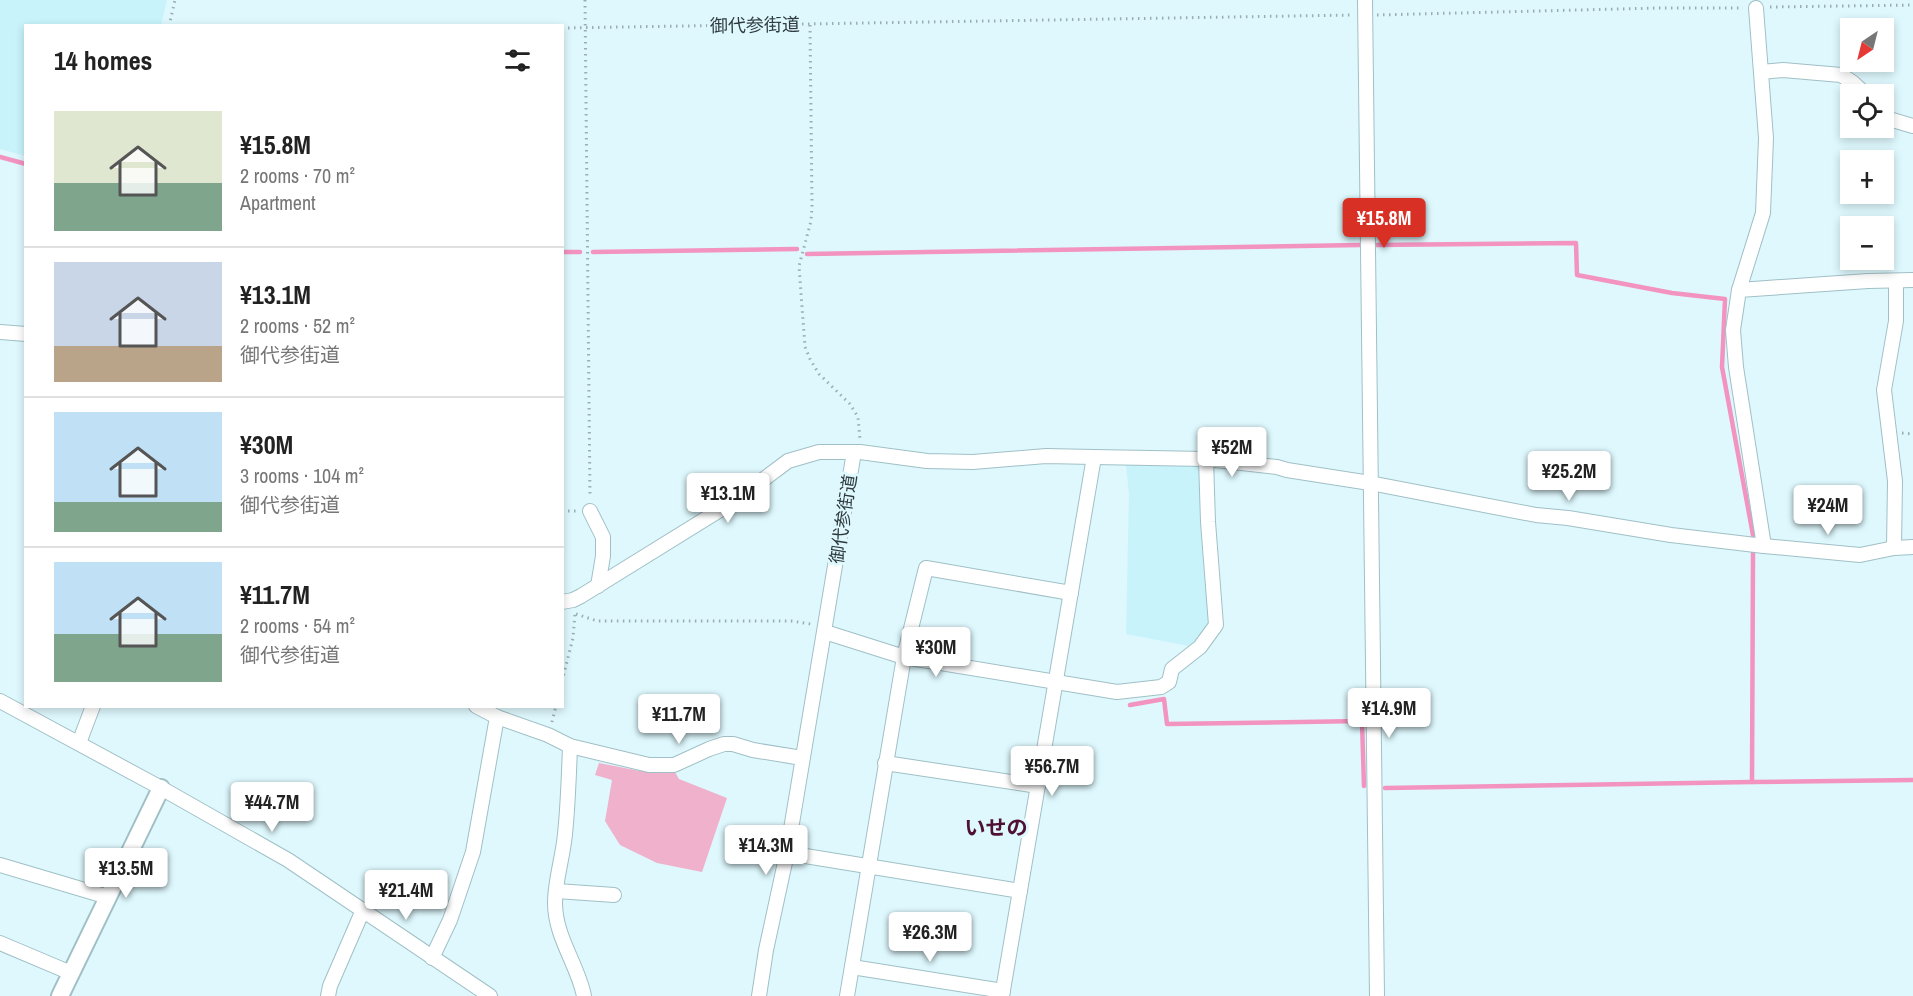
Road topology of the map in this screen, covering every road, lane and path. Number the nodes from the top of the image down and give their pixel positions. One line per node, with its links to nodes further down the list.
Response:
1 (175, 0): 7 (path)
2 (585, 0): 9 (path)
3 (1365, 0): 6 (street)
4 (1913, 5): 5 (path)
5 (1756, 8): 6 (path); 11 (street)
6 (1366, 15): 8 (path); 23 (street)
7 (169, 24)
8 (810, 25): 9 (path, 御代参街道); 20 (path, 御代参街道)
9 (585, 27): 10 (path, 御代参街道); 24 (path)
10 (564, 28)
11 (1761, 72): 12 (street); 17 (street)
12 (1854, 84)
13 (1894, 120): 14 (street)
14 (1913, 126)
15 (1913, 280): 16 (street)
16 (1896, 281): 17 (street); 27 (street)
17 (1739, 290): 25 (street)
18 (0, 332): 19 (street)
19 (24, 334)
20 (857, 452): 21 (street); 28 (street); 31 (street, 御代参街道)
21 (1094, 456): 22 (street); 29 (street)
22 (1206, 459): 23 (street); 34 (street)
23 (1370, 483): 25 (street); 64 (street)
24 (590, 511): 28 (street)
25 (1764, 546): 27 (street)
26 (1913, 547): 27 (street)
27 (1894, 548)
28 (598, 586): 30 (street)
29 (1071, 592): 32 (street); 34 (street)
30 (570, 606): 31 (path); 33 (path)
31 (825, 632): 32 (street); 41 (street, 御代参街道)
32 (904, 657): 34 (street); 42 (street)
33 (564, 673)
34 (1056, 682): 43 (street)
35 (0, 701): 39 (street)
36 (92, 708): 39 (street)
37 (480, 708): 38 (street)
38 (497, 717): 40 (street); 54 (street)
39 (79, 743): 44 (street)
40 (570, 746): 41 (street); 48 (street)
41 (802, 758): 45 (street, 御代参街道)
42 (885, 763): 43 (street); 47 (street)
43 (1038, 786): 49 (street)
44 (161, 788): 51 (street); 52 (street)
45 (787, 853): 47 (street); 62 (street, 御代参街道)
46 (0, 864): 51 (street)
47 (870, 866): 49 (street); 55 (street)
48 (557, 891): 50 (street); 61 (street)
49 (1020, 891): 57 (street)
50 (614, 895)
51 (108, 897): 56 (street)
52 (363, 910): 54 (street); 59 (street)
53 (0, 943): 56 (street)
54 (432, 958): 60 (street)
55 (852, 967): 57 (street); 63 (street)
56 (71, 973): 58 (street)
57 (1003, 993)
58 (60, 996)
59 (328, 996)
60 (490, 996)
61 (584, 996)
62 (759, 996)
63 (847, 996)
64 (1377, 996)

